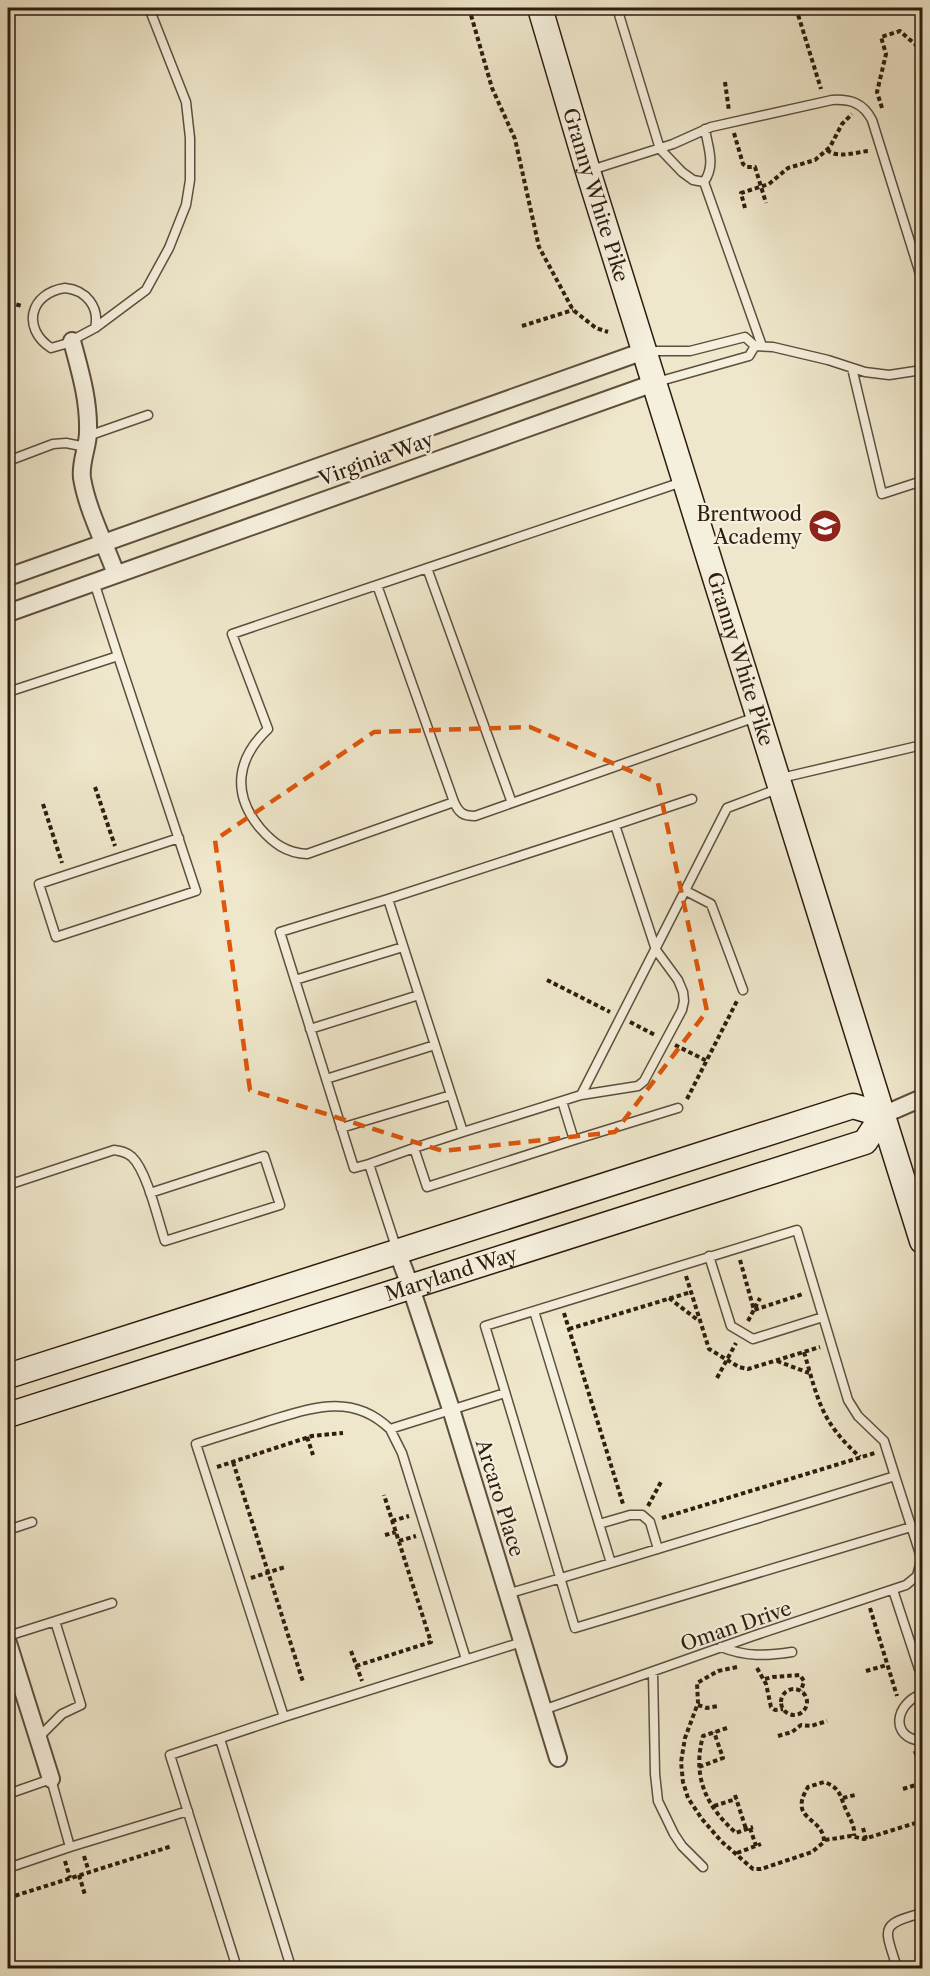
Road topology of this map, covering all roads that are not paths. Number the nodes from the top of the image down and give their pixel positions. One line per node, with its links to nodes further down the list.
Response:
1 (148, 8): 9 (lane)
2 (540, 8): 6 (main road, Granny White Pike)
3 (618, 12): 5 (lane)
4 (705, 129): 5 (lane); 7 (lane); 8 (lane)
5 (660, 149): 6 (lane); 7 (lane)
6 (588, 171): 12 (main road, Granny White Pike)
7 (704, 182): 11 (lane)
8 (922, 280)
9 (95, 328): 10 (lane); 10 (lane)
10 (72, 341): 17 (street)
11 (758, 346): 12 (lane, Virginia Way); 13 (lane, Virginia Way); 15 (lane, Virginia Way)
12 (644, 351): 15 (main road, Granny White Pike); 21 (street, Virginia Way)
13 (852, 368): 14 (lane, Virginia Way); 20 (lane)
14 (922, 370)
15 (654, 383): 19 (main road, Granny White Pike); 23 (street, Virginia Way)
16 (148, 415): 17 (lane)
17 (87, 441): 18 (lane); 21 (street)
18 (8, 461)
19 (685, 481): 22 (lane); 30 (main road, Granny White Pike)
20 (922, 481)
21 (104, 543): 23 (street); 24 (street, Virginia Way)
22 (427, 567): 26 (lane); 35 (lane)
23 (116, 574): 25 (street, Virginia Way)
24 (8, 577)
25 (94, 582): 27 (street, Virginia Way); 28 (lane)
26 (377, 585): 34 (lane); 34 (lane)
27 (8, 613)
28 (118, 656): 29 (lane); 37 (lane)
29 (8, 692)
30 (758, 716): 32 (main road, Granny White Pike); 35 (lane)
31 (922, 745): 32 (lane)
32 (779, 783): 38 (lane); 53 (main road, Granny White Pike)
33 (692, 799): 36 (lane)
34 (453, 802): 35 (lane)
35 (512, 803)
36 (615, 825): 39 (lane); 41 (lane)
37 (179, 838): 37 (lane)
38 (686, 891): 41 (lane); 43 (lane)
39 (388, 899): 40 (lane); 42 (lane)
40 (403, 947): 42 (lane); 44 (lane)
41 (656, 950): 49 (lane); 49 (lane)
42 (295, 981): 45 (lane)
43 (742, 990)
44 (419, 995): 45 (lane); 46 (lane)
45 (310, 1029): 47 (lane)
46 (435, 1045): 47 (lane); 48 (lane)
47 (326, 1079): 54 (lane)
48 (451, 1095): 54 (lane); 55 (lane)
49 (581, 1095): 51 (lane)
50 (922, 1098): 53 (street)
51 (562, 1101): 55 (lane); 56 (lane)
52 (678, 1108): 56 (lane)
53 (883, 1115): 61 (main road, Granny White Pike); 62 (main road, Maryland Way); 64 (main road, Maryland Way)
54 (341, 1128): 58 (lane)
55 (463, 1132): 57 (lane)
56 (574, 1140): 57 (lane)
57 (414, 1148): 58 (lane)
58 (369, 1164): 62 (lane)
59 (8, 1185): 60 (lane)
60 (150, 1193): 60 (lane)
61 (922, 1241)
62 (397, 1251): 64 (street, Arcaro Place); 67 (main road, Maryland Way)
63 (709, 1256): 65 (lane); 66 (lane); 66 (lane)
64 (411, 1288): 69 (street, Arcaro Place); 70 (main road, Maryland Way)
65 (534, 1311): 68 (lane); 74 (lane)
66 (823, 1317): 72 (lane)
67 (8, 1376)
68 (505, 1393): 69 (lane); 80 (lane)
69 (451, 1409): 71 (lane); 82 (street, Arcaro Place)
70 (8, 1415)
71 (390, 1429): 90 (lane); 96 (lane)
72 (895, 1476): 75 (lane); 77 (lane)
73 (32, 1522): 76 (lane)
74 (599, 1524): 77 (lane); 79 (lane)
75 (911, 1527): 78 (lane); 80 (lane)
76 (8, 1530)
77 (658, 1549): 79 (lane)
78 (922, 1557): 81 (lane, Oman Drive)
79 (611, 1563): 80 (lane)
80 (560, 1578): 82 (lane)
81 (893, 1590): 88 (lane, Oman Drive); 92 (lane)
82 (507, 1594): 86 (street, Arcaro Place)
83 (112, 1603): 84 (lane)
84 (55, 1621): 85 (lane); 97 (lane)
85 (8, 1636)
86 (522, 1642): 90 (lane); 95 (street, Arcaro Place)
87 (8, 1643): 93 (street)
88 (721, 1647): 89 (lane); 91 (lane, Oman Drive)
89 (792, 1652)
90 (466, 1659): 96 (lane)
91 (653, 1672): 95 (lane, Oman Drive); 105 (lane)
92 (922, 1678)
93 (13, 1679): 97 (street)
94 (922, 1694): 99 (lane)
95 (543, 1710): 100 (street, Arcaro Place)
96 (284, 1717): 98 (lane)
97 (38, 1738): 101 (street)
98 (220, 1739): 103 (lane); 109 (lane)
99 (922, 1740)
100 (558, 1758)
101 (51, 1779): 102 (lane); 104 (lane)
102 (8, 1794)
103 (188, 1811): 104 (lane); 108 (lane)
104 (70, 1847): 106 (lane)
105 (703, 1867)
106 (8, 1868)
107 (922, 1913): 110 (lane)
108 (237, 1968)
109 (287, 1968)
110 (897, 1968)

